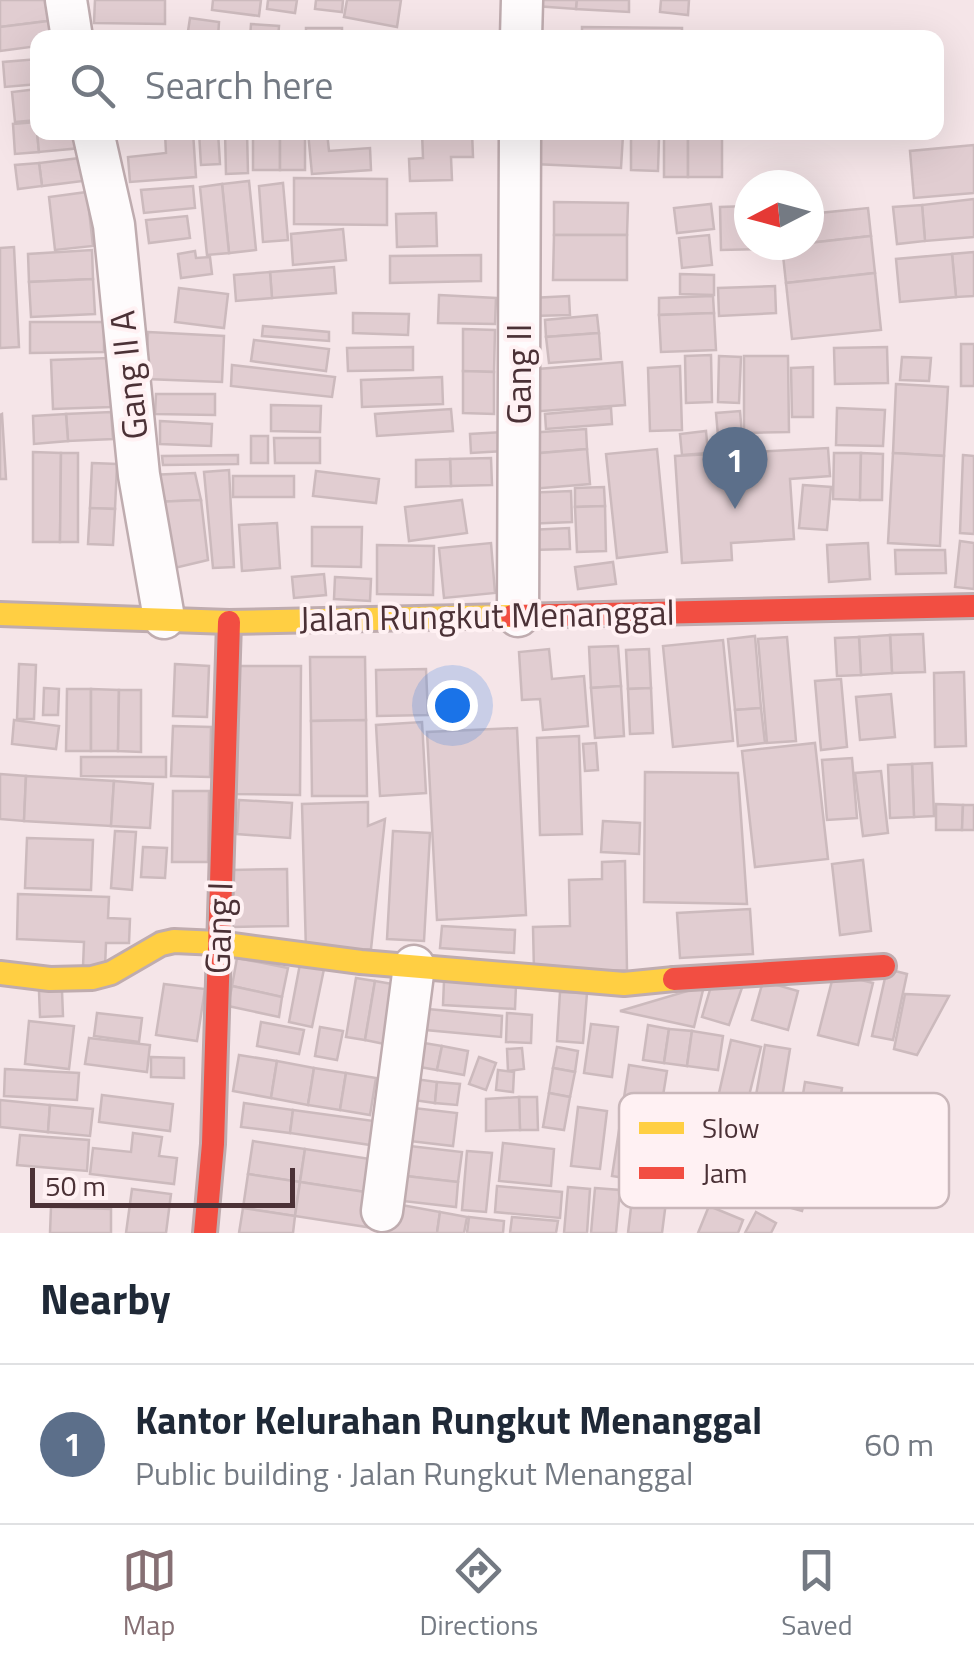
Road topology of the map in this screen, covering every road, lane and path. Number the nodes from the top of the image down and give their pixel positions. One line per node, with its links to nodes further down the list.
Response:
1 (66, 0): 3 (street)
2 (522, 0): 4 (street)
3 (71, 30)
4 (521, 30)
5 (95, 140): 10 (street, Gang II A)
6 (520, 140): 9 (street, Gang II)
7 (974, 606): 9 (street, Jalan Rungkut Menanggal)
8 (0, 614): 10 (street, Jalan Rungkut Menanggal)
9 (518, 616): 11 (street, Jalan Rungkut Menanggal)
10 (164, 618): 11 (street, Jalan Rungkut Menanggal)
11 (229, 622): 12 (street, Gang I)
12 (218, 943): 13 (street); 15 (street); 17 (street, Gang I)
13 (414, 966): 14 (street); 16 (street)
14 (884, 966)
15 (0, 973)
16 (382, 1211)
17 (205, 1233)

